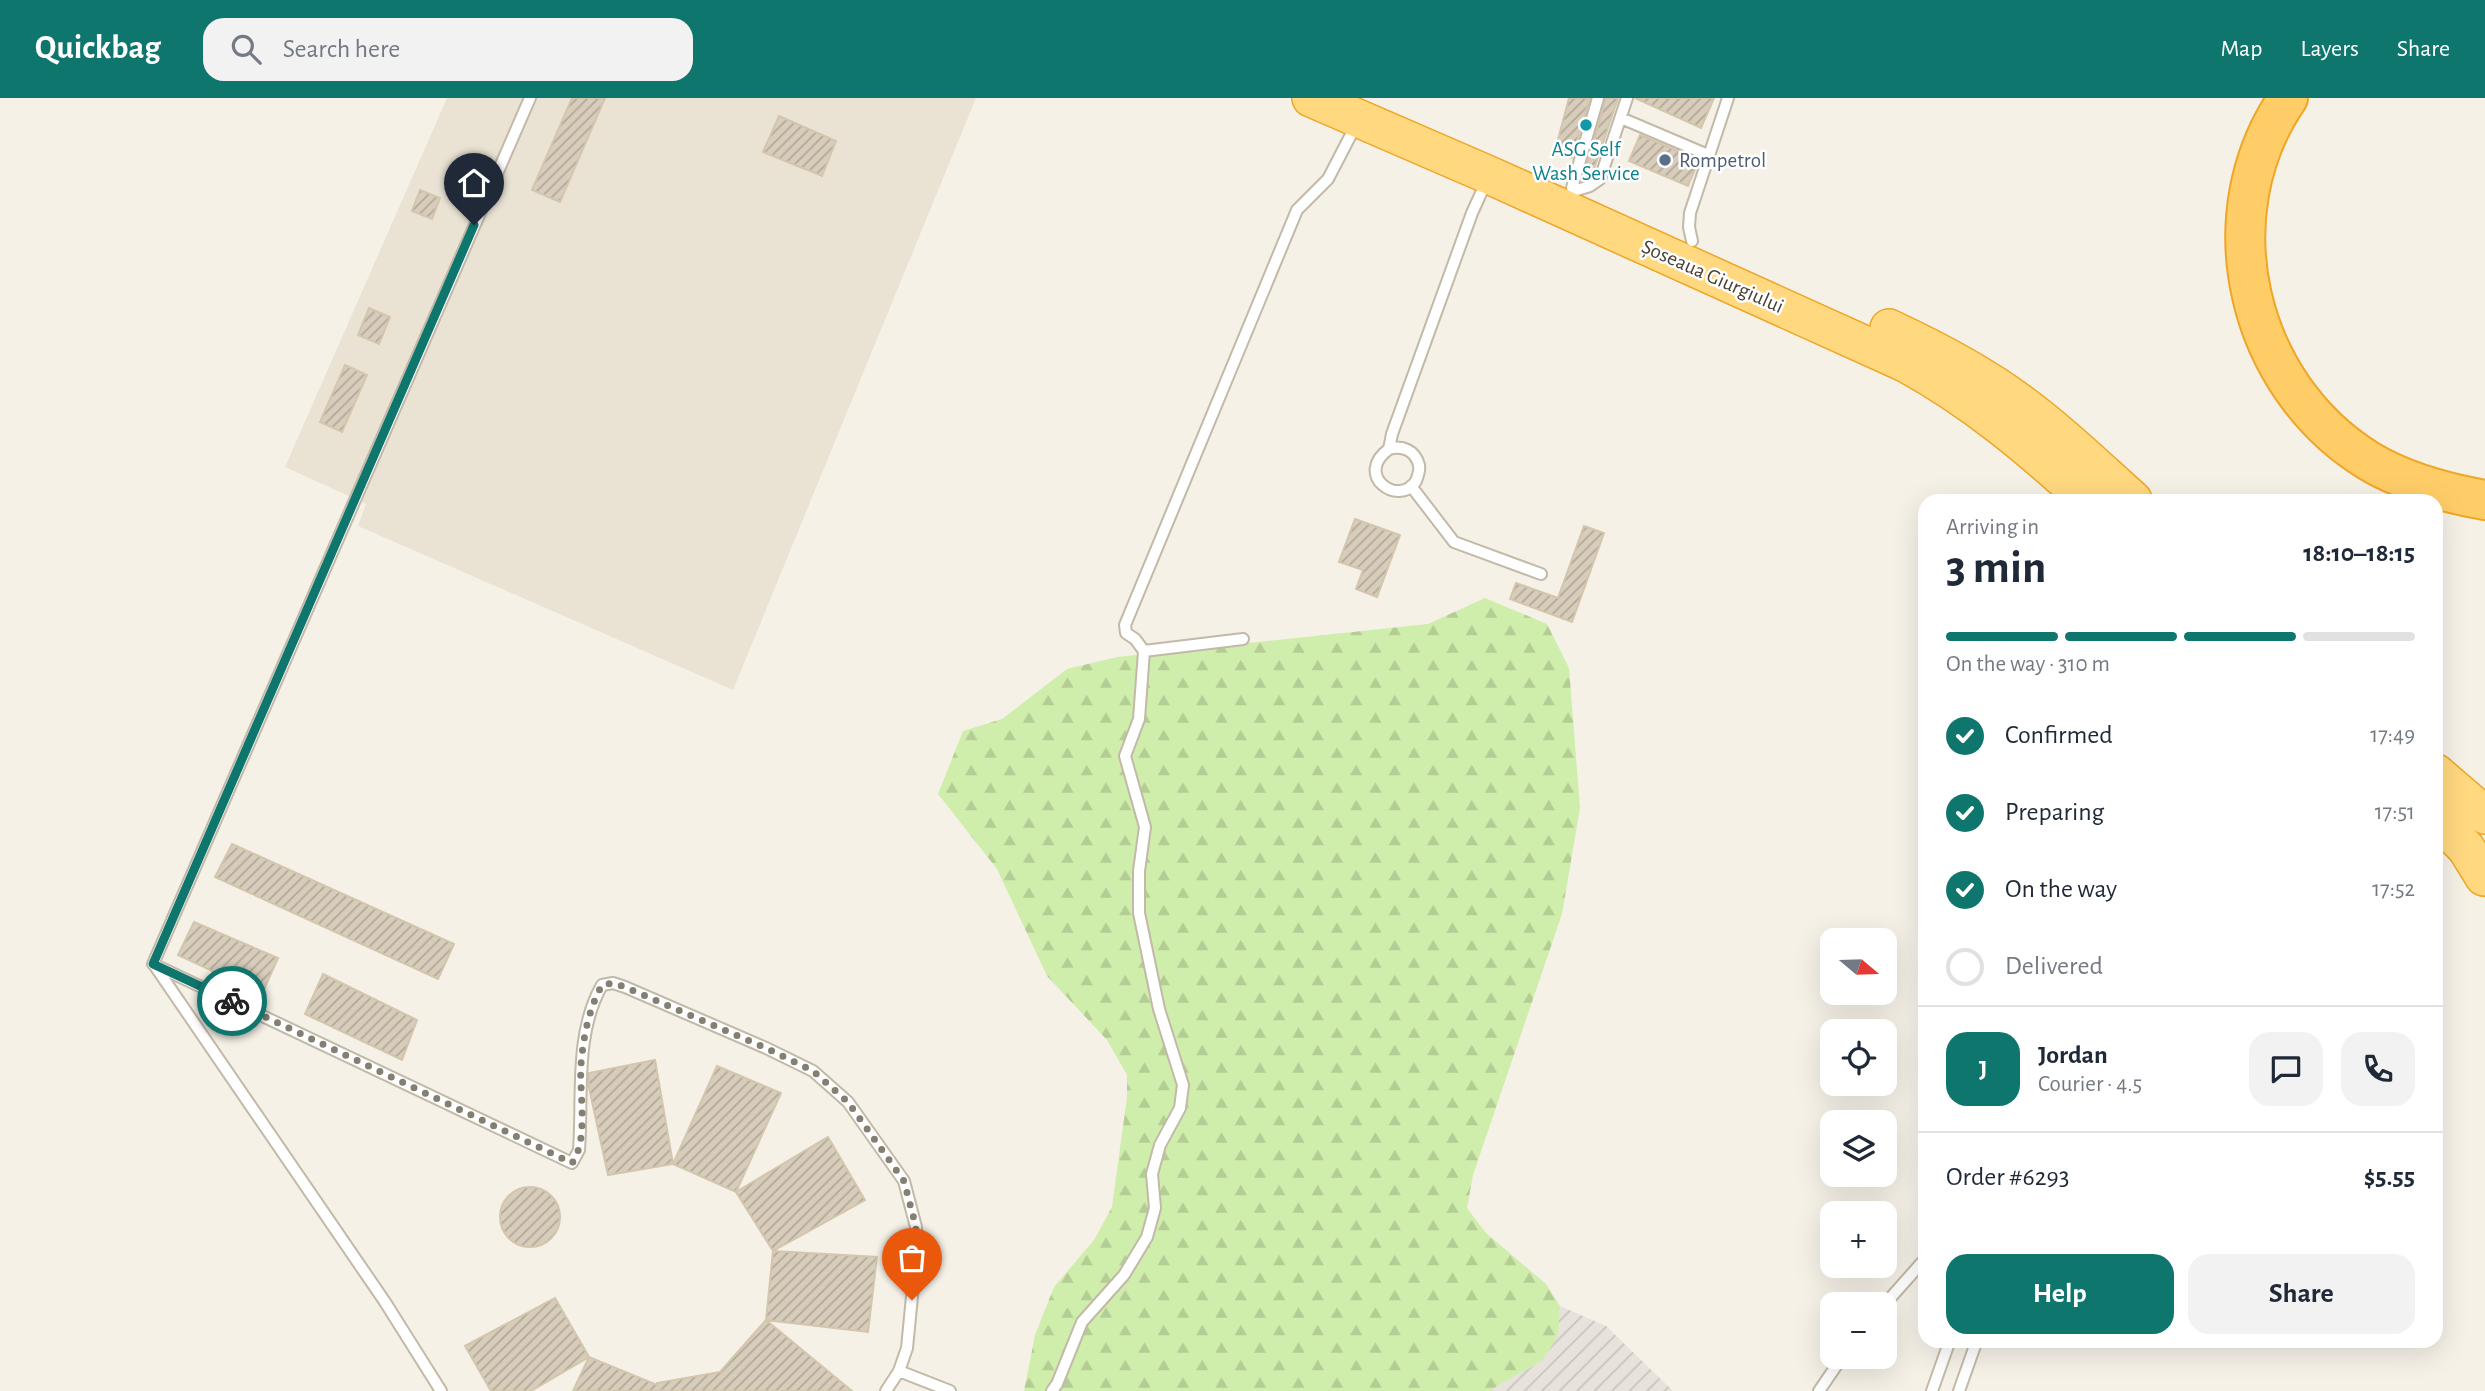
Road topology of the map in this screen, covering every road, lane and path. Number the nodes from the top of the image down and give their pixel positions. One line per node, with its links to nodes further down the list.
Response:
1 (530, 98): 27 (lane)
2 (1311, 98): 7 (highway, Șoseaua Giurgiului)
3 (1598, 98): 11 (lane)
4 (1627, 98): 8 (lane)
5 (1728, 98): 9 (lane)
6 (2288, 98): 17 (highway)
7 (1362, 108): 10 (highway, Șoseaua Giurgiului); 11 (highway, Șoseaua Giurgiului); 20 (lane)
8 (1621, 118): 9 (lane); 11 (lane)
9 (1708, 155): 12 (lane)
10 (1489, 175): 13 (lane); 15 (highway, Șoseaua Giurgiului)
11 (1574, 189): 12 (highway, Șoseaua Giurgiului)
12 (1692, 241): 16 (highway, Șoseaua Giurgiului)
13 (1389, 449): 14 (lane); 14 (lane)
14 (1411, 486): 18 (lane)
15 (2080, 494)
16 (2126, 494)
17 (2485, 500)
18 (1541, 575)
19 (1243, 639): 20 (lane)
20 (1144, 651): 37 (lane)
21 (2443, 778): 22 (highway)
22 (2485, 815)
23 (2443, 825): 25 (highway)
24 (2485, 872): 25 (highway)
25 (2484, 877): 26 (highway)
26 (2485, 883)
27 (153, 964): 33 (lane); 34 (lane)
28 (1918, 1267): 29 (lane)
29 (1896, 1292)
30 (1947, 1348): 39 (lane)
31 (1974, 1348): 40 (lane)
32 (1834, 1369): 38 (lane)
33 (898, 1371): 35 (lane); 36 (lane)
34 (442, 1391)
35 (886, 1391)
36 (950, 1391)
37 (1052, 1391)
38 (1819, 1391)
39 (1932, 1391)
40 (1959, 1391)

